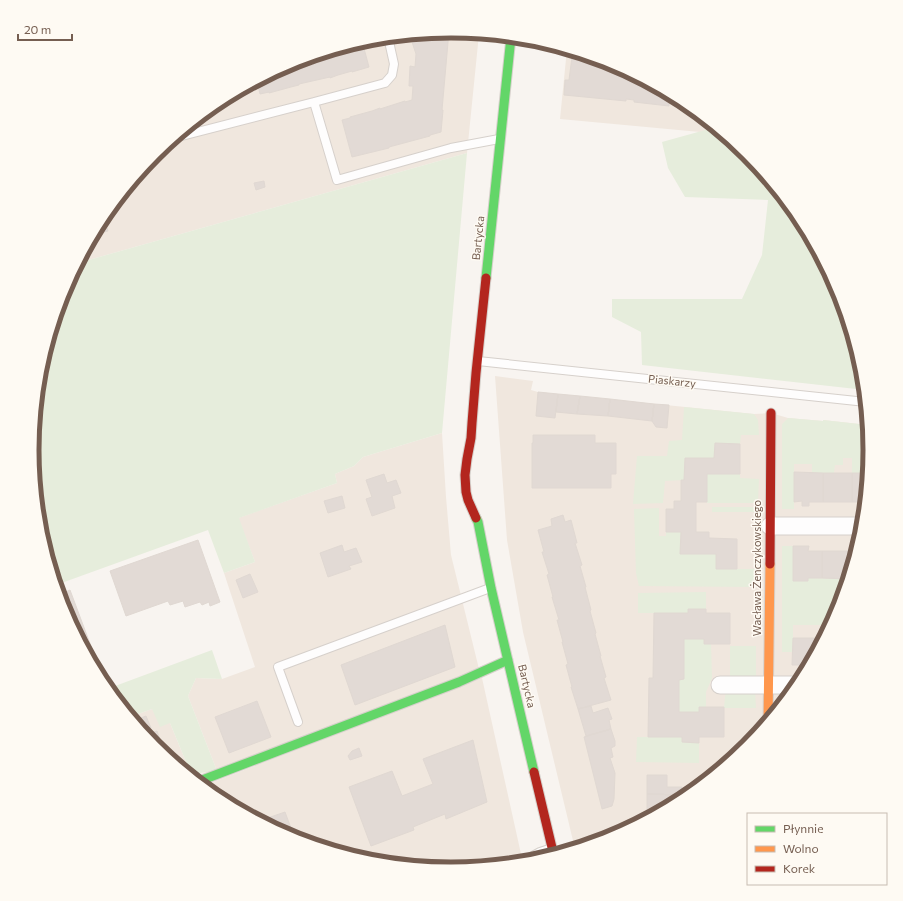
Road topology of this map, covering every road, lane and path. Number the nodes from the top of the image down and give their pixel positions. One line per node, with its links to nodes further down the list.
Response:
1 (389, 43): 3 (lane)
2 (510, 43): 5 (street, Bartycka)
3 (314, 102): 4 (lane); 5 (lane)
4 (186, 135)
5 (501, 139): 6 (street, Bartycka)
6 (478, 361): 7 (lane, Piaskarzy); 9 (street, Bartycka)
7 (860, 401)
8 (771, 413): 13 (street, Wacława Żenczykowskiego)
9 (471, 443): 10 (street, Bartycka); 12 (street, Bartycka)
10 (476, 465)
11 (482, 507): 12 (street, Bartycka)
12 (478, 522): 15 (street, Bartycka)
13 (770, 526): 14 (street); 17 (street, Wacława Żenczykowskiego)
14 (857, 526)
15 (491, 588): 16 (street, Bartycka); 21 (lane)
16 (508, 660): 22 (street); 23 (street, Bartycka)
17 (768, 685): 18 (street); 19 (street); 20 (street, Wacława Żenczykowskiego)
18 (791, 685)
19 (720, 686)
20 (768, 715)
21 (298, 722)
22 (203, 780)
23 (553, 850)

